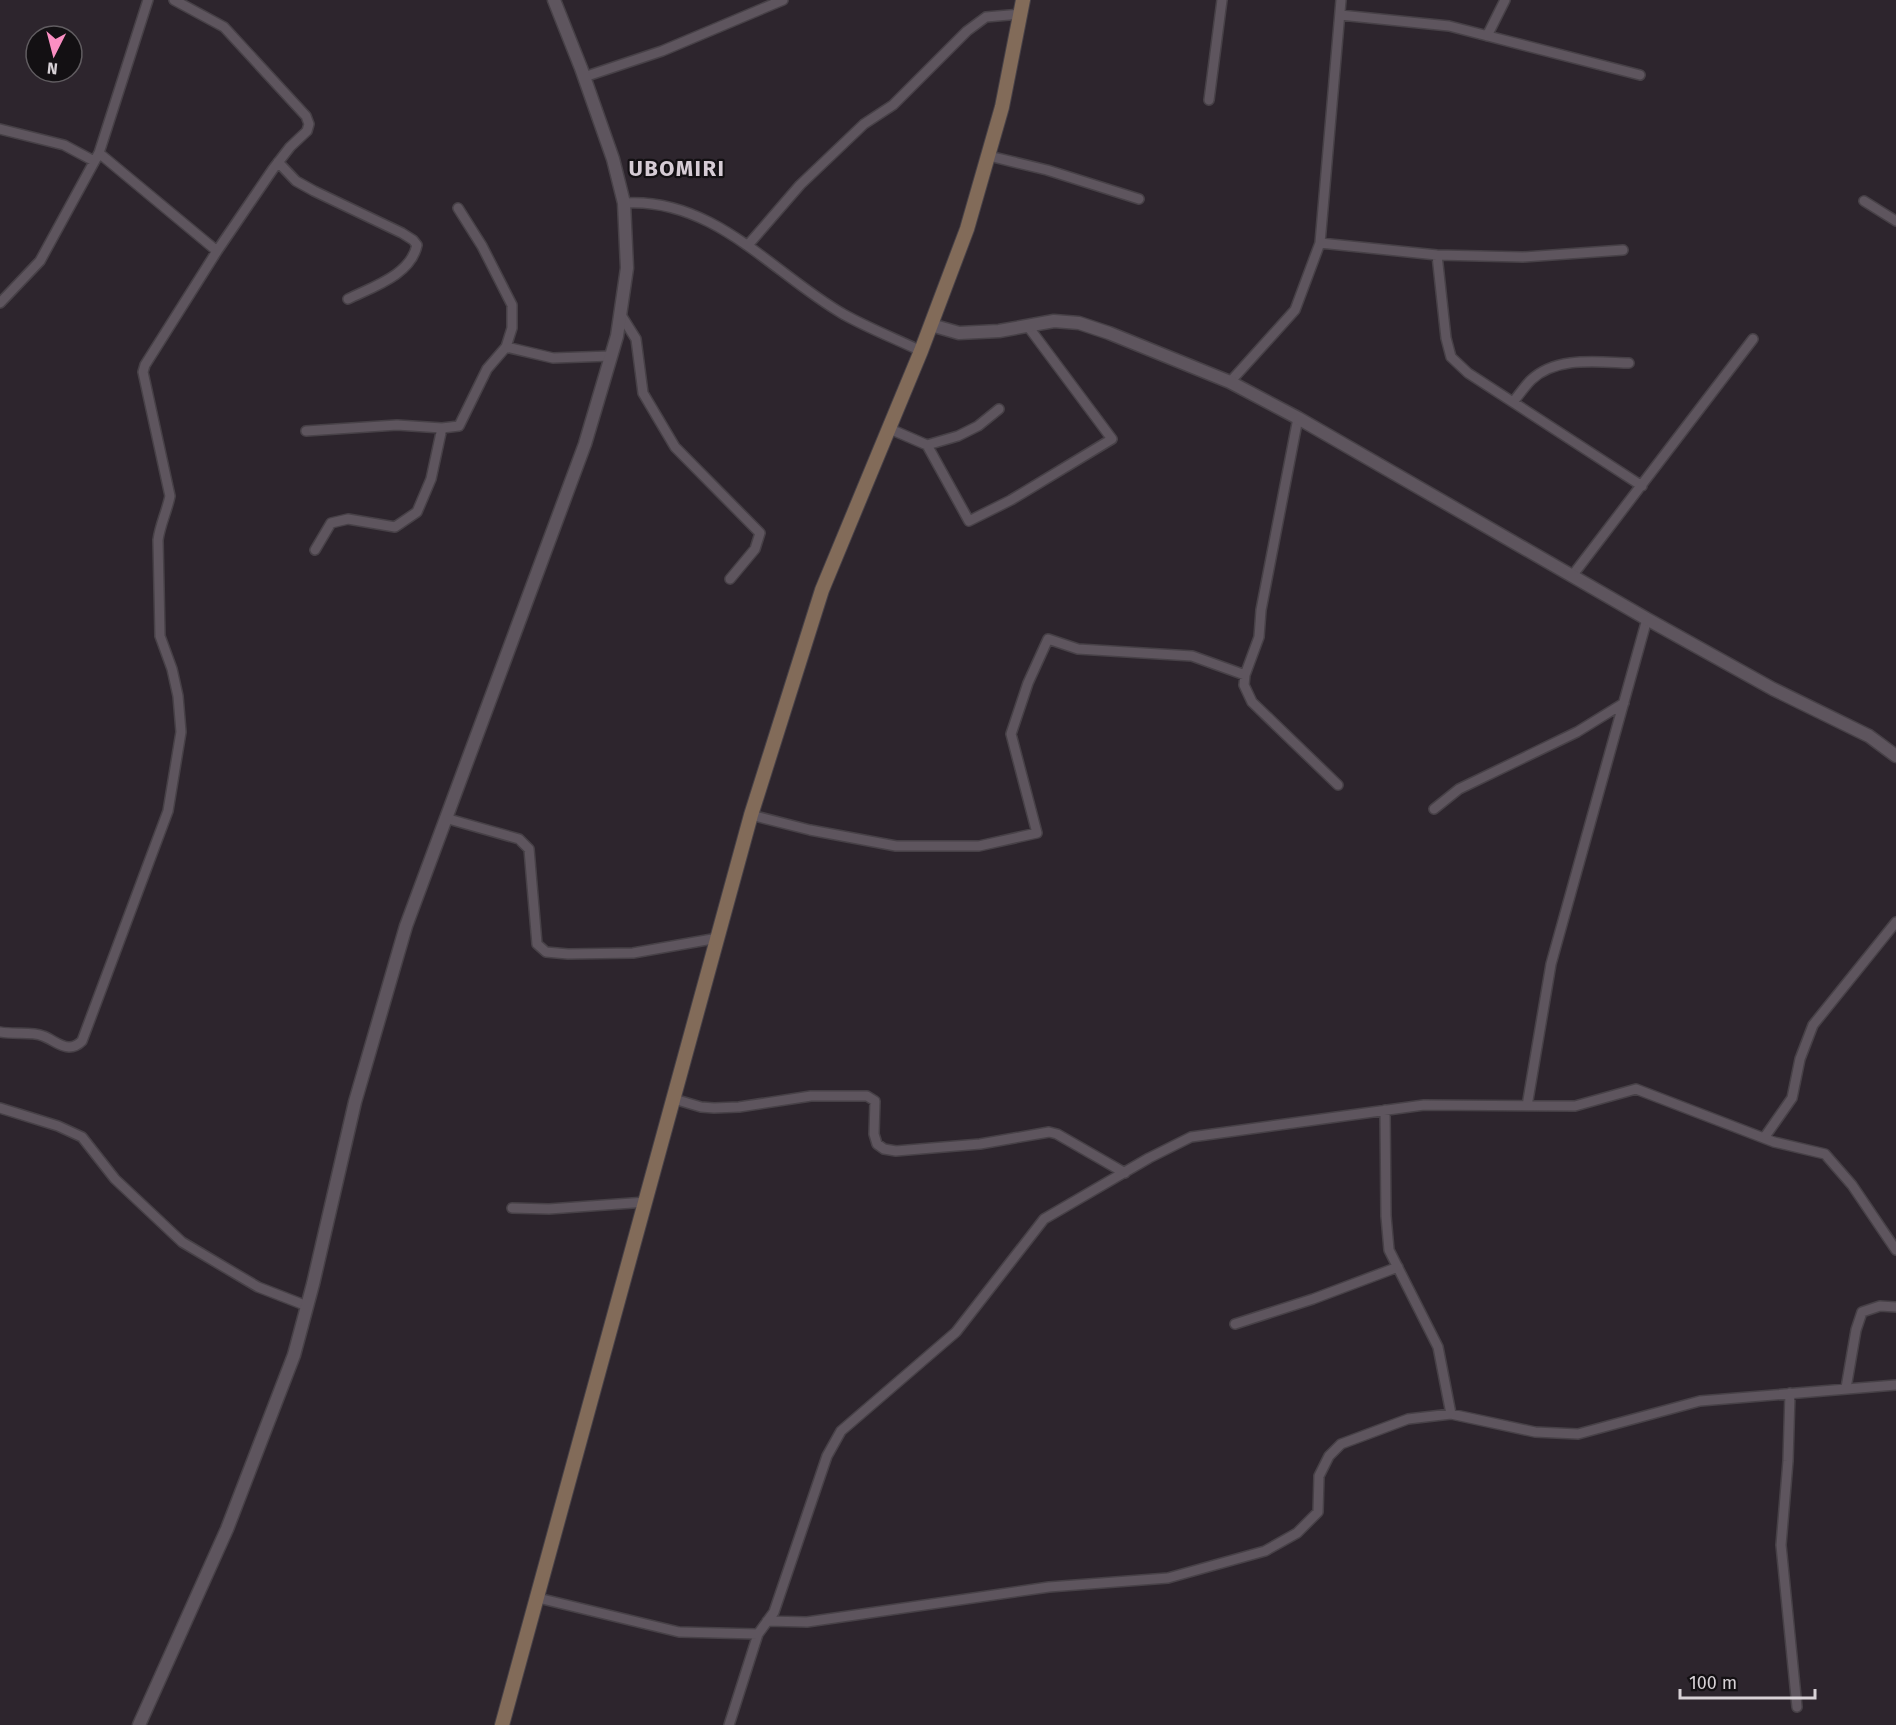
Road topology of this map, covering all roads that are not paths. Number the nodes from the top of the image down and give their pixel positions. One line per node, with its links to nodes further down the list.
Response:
1 (148, 0): 16 (street)
2 (174, 0): 17 (street)
3 (554, 0): 12 (street)
4 (783, 0): 12 (street)
5 (1222, 0): 13 (street)
6 (1341, 0): 9 (street)
7 (1504, 0): 10 (street)
8 (1021, 7): 15 (main road); 24 (street)
9 (1340, 15): 10 (street); 23 (street)
10 (1487, 36): 11 (street)
11 (1640, 75)
12 (584, 77): 20 (street)
13 (1209, 100)
14 (0, 129): 16 (street)
15 (989, 156): 18 (street); 31 (main road)
16 (97, 157): 26 (street); 29 (street)
17 (278, 162): 26 (street); 28 (street)
18 (1138, 199)
19 (1864, 201): 22 (street)
20 (624, 203): 24 (street); 30 (street)
21 (458, 208): 34 (street)
22 (1896, 221)
23 (1320, 243): 27 (street); 38 (street)
24 (747, 245): 35 (street)
25 (1623, 250): 27 (street)
26 (216, 251): 60 (street)
27 (1437, 255): 39 (street)
28 (348, 299)
29 (0, 303)
30 (621, 315): 36 (street); 49 (street)
31 (931, 325): 32 (street); 35 (main road)
32 (1027, 325): 38 (street); 45 (street)
33 (1753, 339): 46 (street)
34 (506, 347): 36 (street); 42 (street)
35 (921, 351): 43 (main road)
36 (611, 356): 57 (street)
37 (1629, 363): 39 (street)
38 (1230, 381): 41 (street)
39 (1513, 402): 46 (street)
40 (999, 409): 45 (street)
41 (1298, 418): 48 (street); 51 (street)
42 (441, 428): 44 (street); 47 (street)
43 (890, 429): 45 (street); 56 (main road)
44 (306, 431)
45 (927, 445)
46 (1642, 486): 48 (street)
47 (315, 550)
48 (1572, 576): 50 (street)
49 (730, 579)
50 (1647, 619): 52 (street); 53 (street)
51 (1245, 675): 54 (street); 56 (street)
52 (1624, 703): 55 (street); 62 (street)
53 (1896, 756)
54 (1338, 785)
55 (1434, 809)
56 (751, 815): 59 (main road)
57 (445, 818): 59 (street); 71 (street)
58 (1896, 922): 65 (street)
59 (718, 938): 61 (main road)
60 (0, 1032)
61 (674, 1099): 66 (street); 67 (main road)
62 (1527, 1106): 64 (street); 65 (street)
63 (0, 1108): 71 (street)
64 (1385, 1110): 66 (street); 70 (street)
65 (1764, 1138): 69 (street)
66 (1125, 1173): 79 (street)
67 (646, 1202): 68 (street); 78 (main road)
68 (513, 1208)
69 (1896, 1250)
70 (1398, 1267): 73 (street); 77 (street)
71 (307, 1306): 82 (street)
72 (1896, 1307): 75 (street)
73 (1235, 1324)
74 (1896, 1385): 75 (street)
75 (1846, 1388): 76 (street)
76 (1790, 1393): 77 (street); 81 (street)
77 (1450, 1414): 79 (street)
78 (538, 1598): 80 (street); 83 (main road)
79 (767, 1621): 80 (street)
80 (758, 1634): 84 (street)
81 (1797, 1707)
82 (140, 1725)
83 (502, 1725)
84 (729, 1725)

